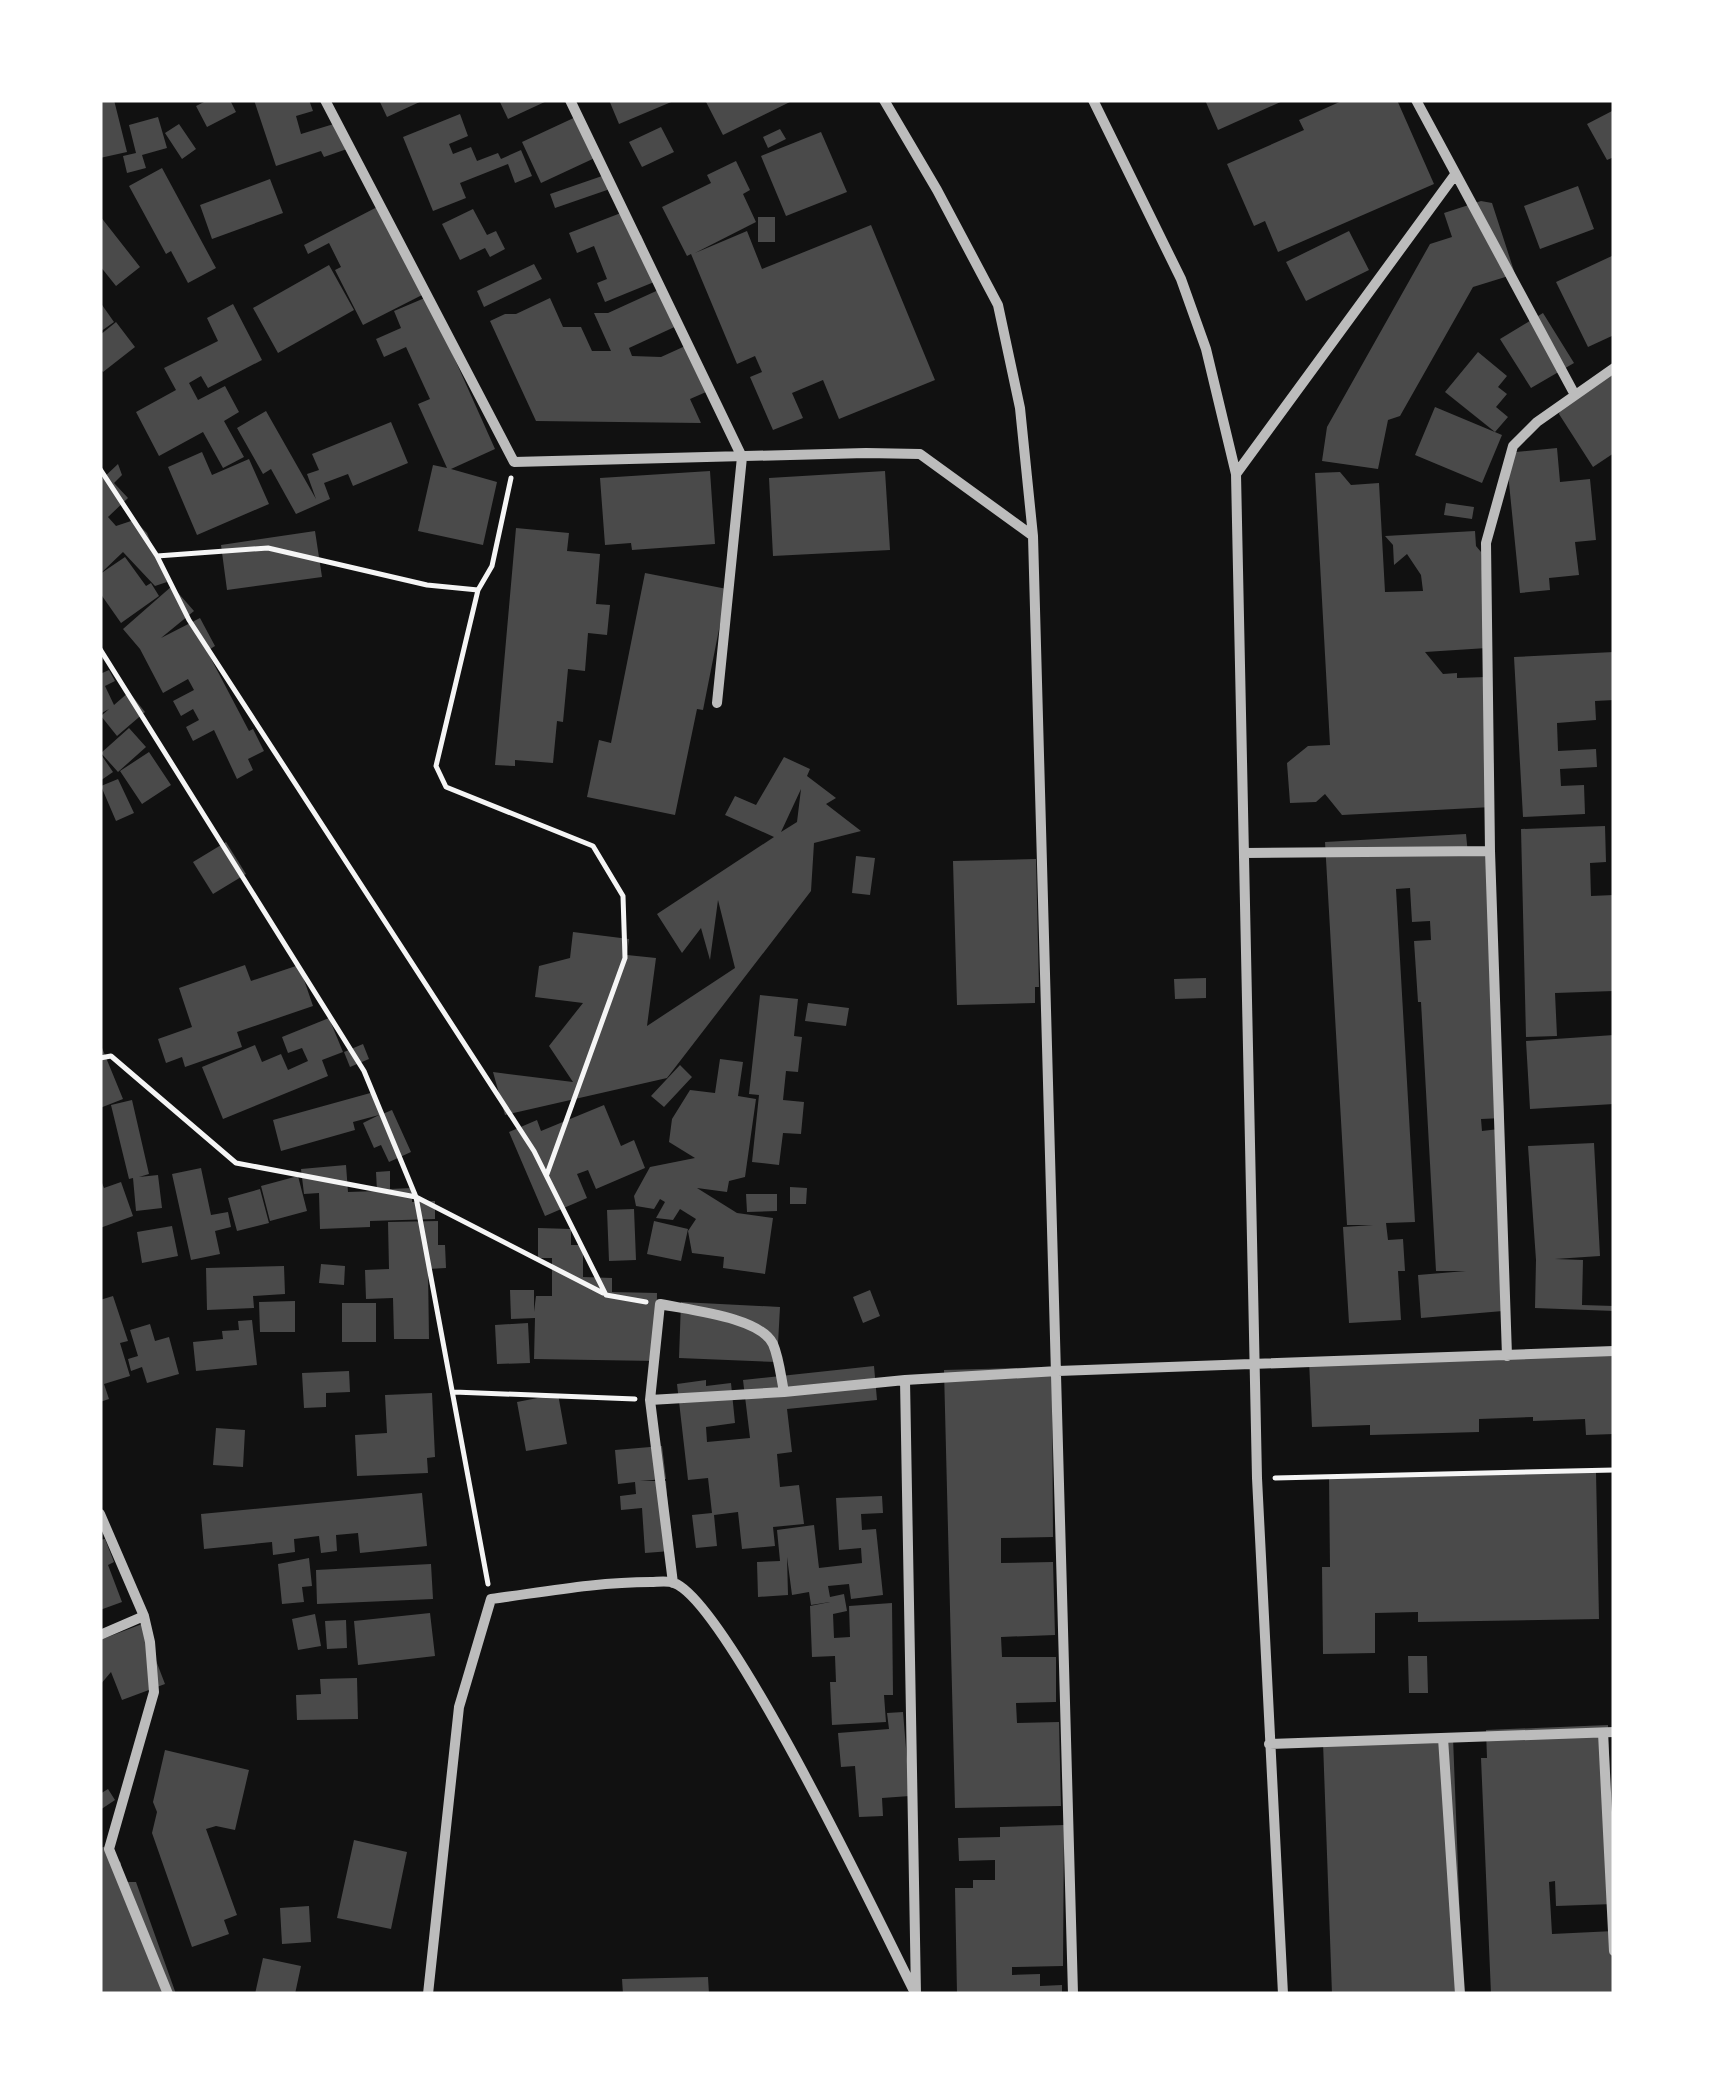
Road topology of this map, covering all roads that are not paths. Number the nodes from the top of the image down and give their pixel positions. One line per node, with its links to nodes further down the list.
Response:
1 (325, 100): 9 (street)
2 (570, 100): 9 (street)
3 (884, 100): 11 (street)
4 (1093, 100): 10 (street)
5 (1416, 100): 6 (street)
6 (1454, 176): 8 (street); 10 (street)
7 (1614, 368): 8 (street)
8 (1575, 395): 13 (street)
9 (742, 457): 11 (street); 12 (street)
10 (1236, 474): 14 (street)
11 (1033, 536): 18 (street)
12 (717, 703)
13 (1490, 851): 14 (street); 16 (street)
14 (1244, 853): 17 (street)
15 (1614, 1351): 16 (street)
16 (1506, 1356): 17 (street)
17 (1255, 1366): 18 (street); 28 (street)
18 (1058, 1371): 19 (street); 33 (street)
19 (905, 1380): 20 (street); 23 (street)
20 (784, 1392): 21 (street); 21 (street)
21 (650, 1400): 23 (street)
22 (100, 1514): 24 (street)
23 (674, 1582): 32 (street)
24 (144, 1616): 25 (street); 29 (street)
25 (100, 1635)
26 (1608, 1733): 27 (street); 30 (street)
27 (1443, 1738): 28 (street); 35 (street)
28 (1269, 1744): 34 (street)
29 (105, 1850): 31 (street)
30 (1614, 1951)
31 (168, 1994)
32 (428, 1994)
33 (1073, 1994)
34 (1283, 1994)
35 (1460, 1994)

